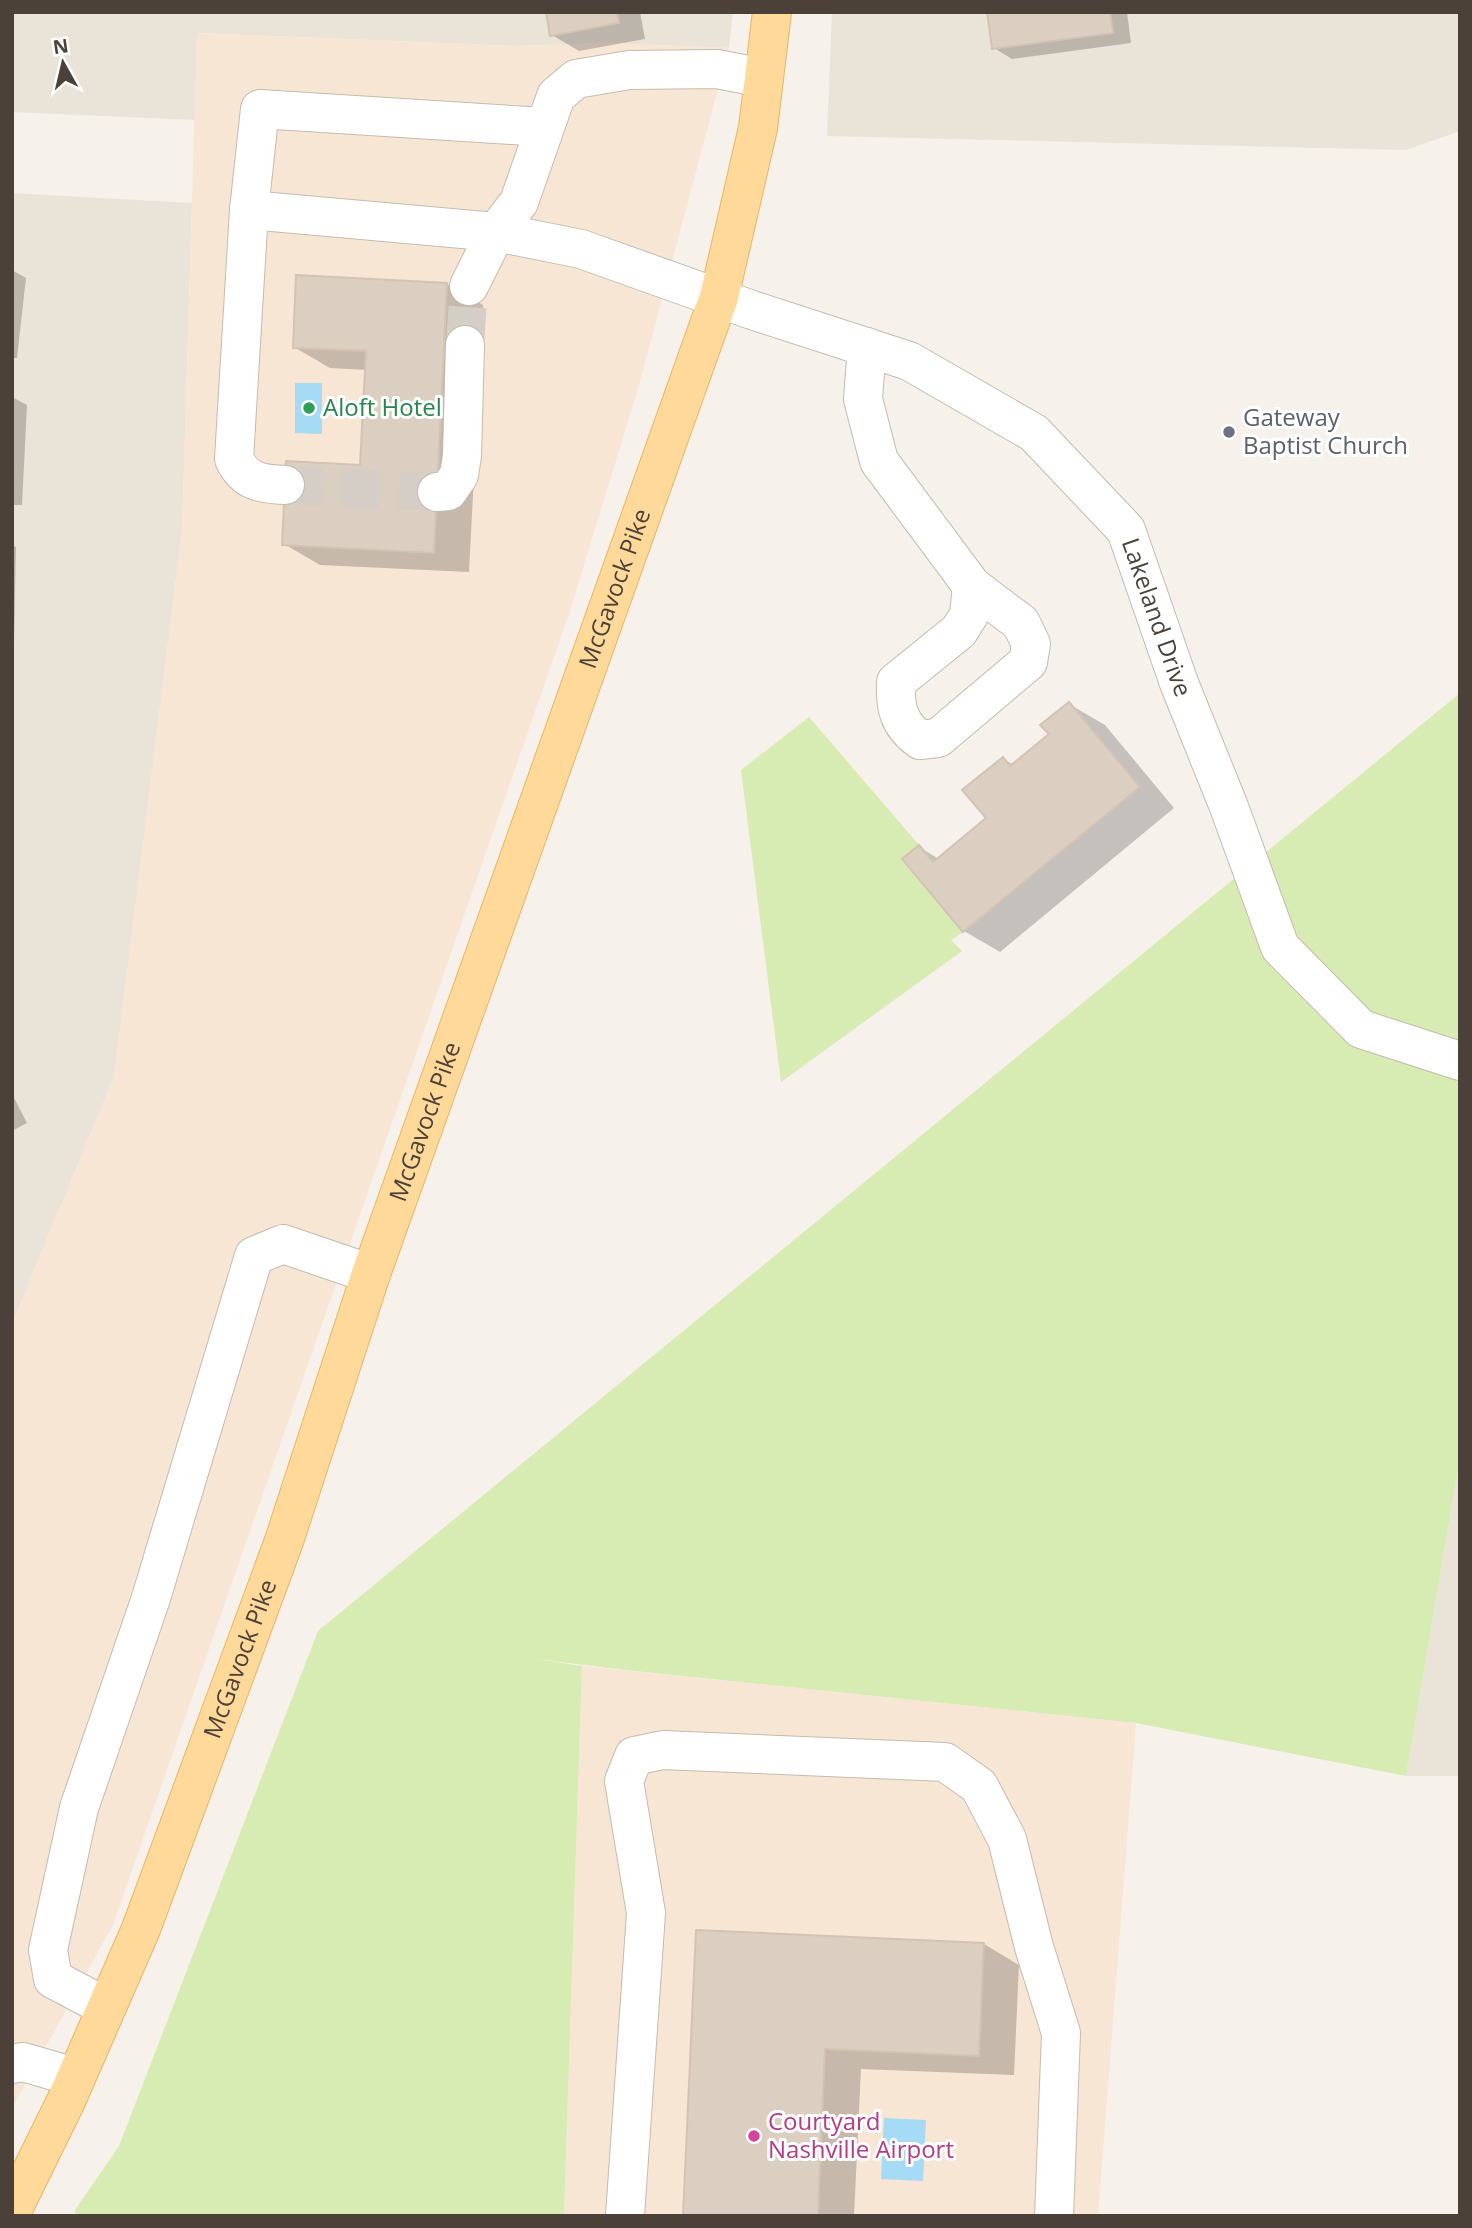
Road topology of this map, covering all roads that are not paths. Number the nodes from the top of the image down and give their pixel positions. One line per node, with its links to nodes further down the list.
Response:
1 (772, 12): 2 (main road, McGavock Pike)
2 (764, 78): 3 (street); 7 (main road, McGavock Pike)
3 (544, 127): 4 (street); 5 (street)
4 (249, 210): 5 (street, Lakeland Drive); 10 (street)
5 (496, 232): 6 (street); 7 (street, Lakeland Drive)
6 (469, 286)
7 (719, 297): 9 (street, Lakeland Drive); 14 (main road, McGavock Pike)
8 (465, 345): 11 (street)
9 (867, 348): 12 (street); 13 (street, Lakeland Drive)
10 (285, 485)
11 (437, 492)
12 (972, 586): 12 (street)
13 (1460, 1061)
14 (371, 1274): 15 (main road, McGavock Pike); 15 (street)
15 (106, 2007): 17 (main road, McGavock Pike)
16 (12, 2064): 17 (street)
17 (75, 2077): 18 (main road, McGavock Pike)
18 (22, 2180): 19 (main road, McGavock Pike); 20 (main road)
19 (12, 2211)
20 (32, 2216)
21 (625, 2216): 22 (street)
22 (1054, 2216)

